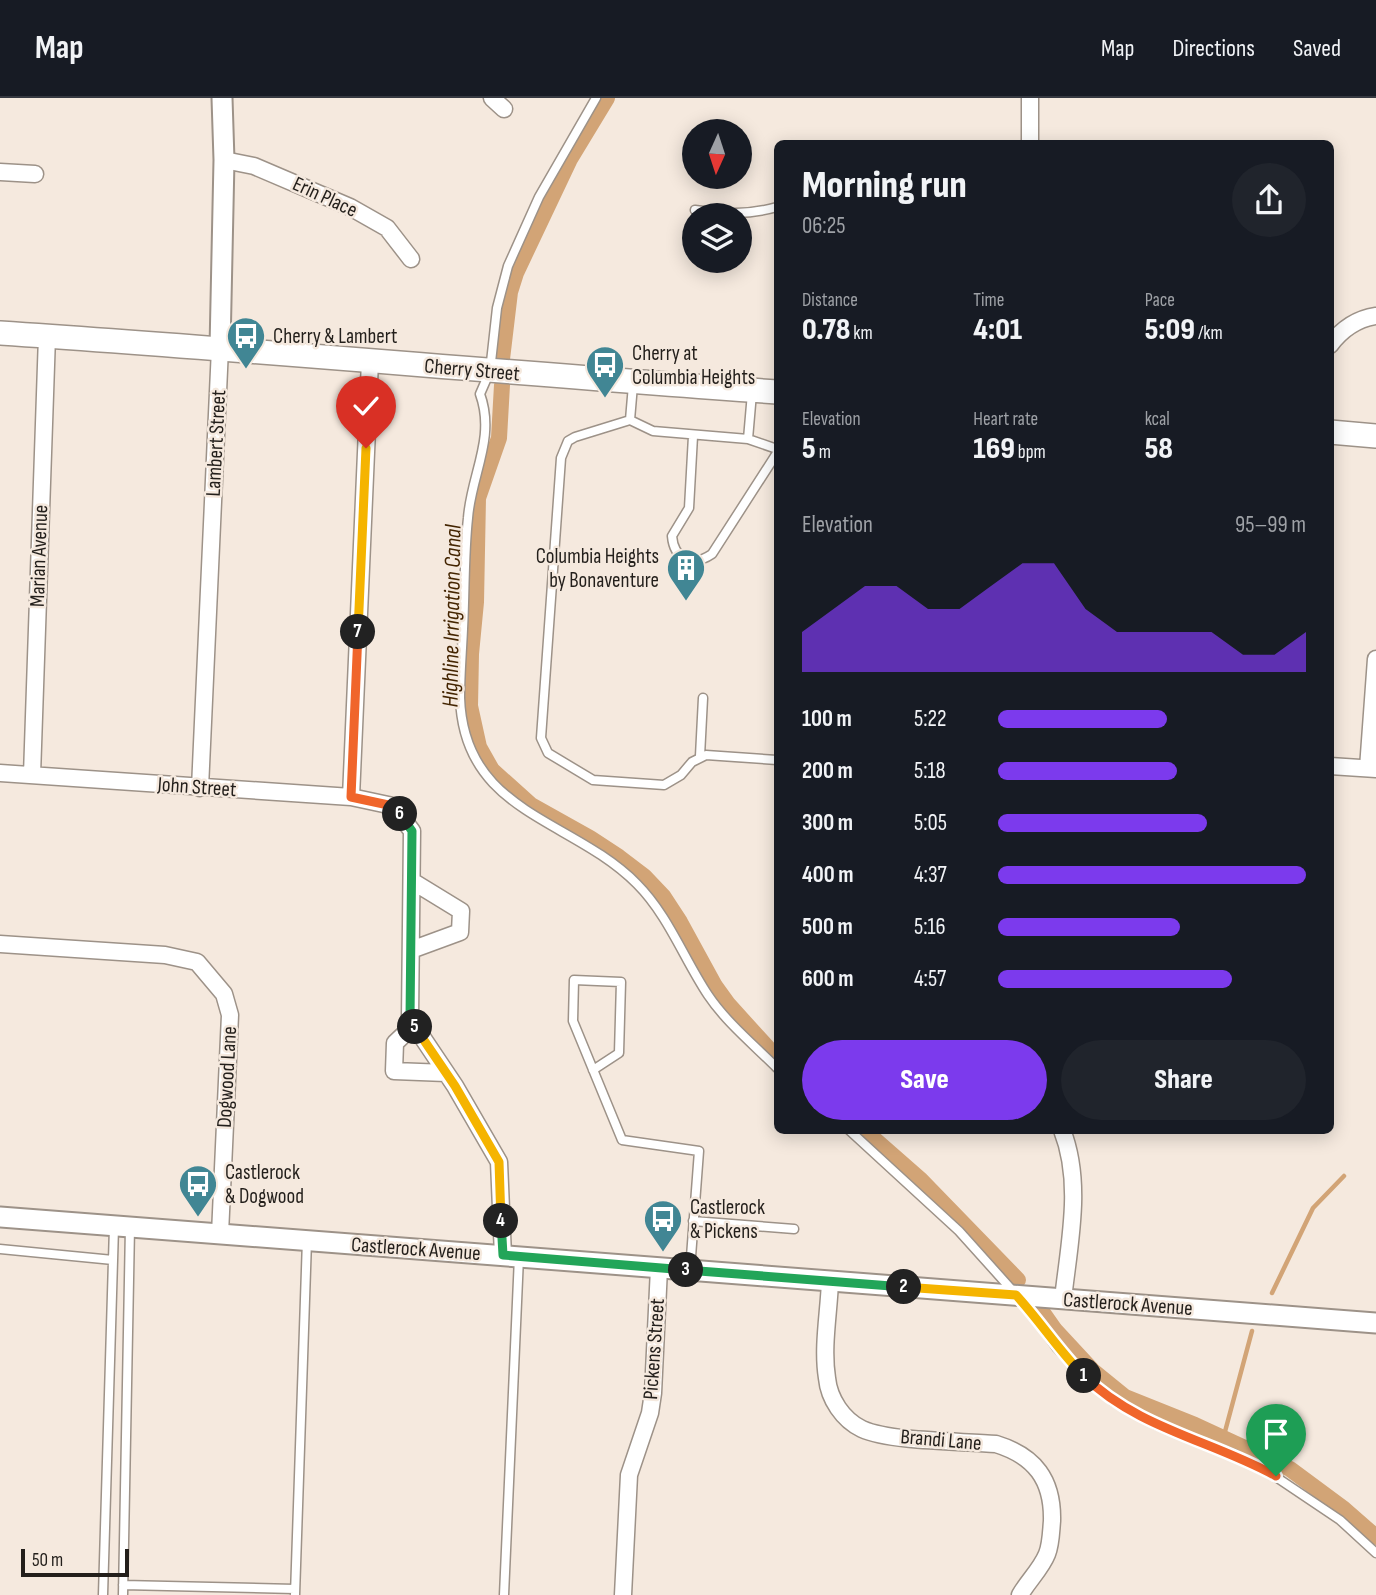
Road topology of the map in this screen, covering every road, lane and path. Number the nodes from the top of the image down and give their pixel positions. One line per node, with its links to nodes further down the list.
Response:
1 (222, 98): 5 (street, Lambert Street)
2 (596, 98): 17 (lane)
3 (1030, 98): 4 (street)
4 (1030, 140)
5 (224, 160): 10 (street, Erin Place); 15 (street, Lambert Street)
6 (0, 172): 7 (street)
7 (35, 174)
8 (774, 208): 9 (lane)
9 (752, 212)
10 (411, 259)
11 (1376, 316): 14 (street)
12 (0, 332): 13 (main road, Cherry Street)
13 (47, 336): 15 (main road, Cherry Street); 35 (street, Marian Avenue)
14 (1334, 341)
15 (220, 348): 16 (main road, Cherry Street); 36 (street, Lambert Street)
16 (370, 361): 17 (main road, Cherry Street); 37 (street)
17 (490, 371): 18 (main road, Cherry Street); 42 (lane)
18 (633, 382): 19 (main road, Cherry Street); 21 (lane)
19 (752, 390): 20 (main road, Cherry Street); 25 (lane)
20 (774, 392)
21 (630, 420): 23 (lane); 30 (lane)
22 (1334, 432): 24 (main road)
23 (693, 436): 25 (lane); 27 (lane)
24 (1376, 436)
25 (748, 439): 26 (lane)
26 (774, 450)
27 (774, 456)
28 (1376, 659): 33 (street)
29 (703, 698): 30 (lane)
30 (700, 756): 31 (lane)
31 (774, 760)
32 (1334, 766): 33 (street)
33 (1372, 768)
34 (0, 773): 35 (street, John Street)
35 (32, 775): 36 (street, John Street)
36 (200, 788): 37 (street, John Street)
37 (351, 797): 38 (street, John Street)
38 (412, 881): 40 (street); 40 (street)
39 (0, 944): 51 (street, Dogwood Lane)
40 (411, 950): 41 (street)
41 (414, 1025): 44 (street); 44 (street)
42 (774, 1065)
43 (593, 1070): 43 (lane); 48 (lane)
44 (446, 1073): 54 (street)
45 (853, 1134): 59 (lane)
46 (1064, 1134): 60 (street)
47 (0, 1217): 49 (street, Castlerock Avenue)
48 (693, 1221): 50 (lane); 57 (lane)
49 (122, 1226): 51 (street, Castlerock Avenue); 55 (lane); 63 (lane)
50 (794, 1229)
51 (220, 1234): 52 (street, Castlerock Avenue)
52 (307, 1240): 54 (street, Castlerock Avenue); 64 (lane)
53 (0, 1250): 55 (lane)
54 (511, 1256): 56 (street, Castlerock Avenue); 67 (lane)
55 (113, 1260): 65 (lane)
56 (659, 1268): 57 (street, Castlerock Avenue); 68 (street, Pickens Street)
57 (690, 1270): 58 (street, Castlerock Avenue)
58 (830, 1281): 59 (street, Castlerock Avenue); 69 (street, Brandi Lane)
59 (1016, 1295): 60 (street, Castlerock Avenue); 62 (lane)
60 (1063, 1299): 61 (street, Castlerock Avenue)
61 (1376, 1323)
62 (1376, 1553)
63 (124, 1585): 64 (lane); 66 (lane)
64 (295, 1592)
65 (103, 1595)
66 (123, 1595)
67 (504, 1595)
68 (623, 1595)
69 (1020, 1595)

